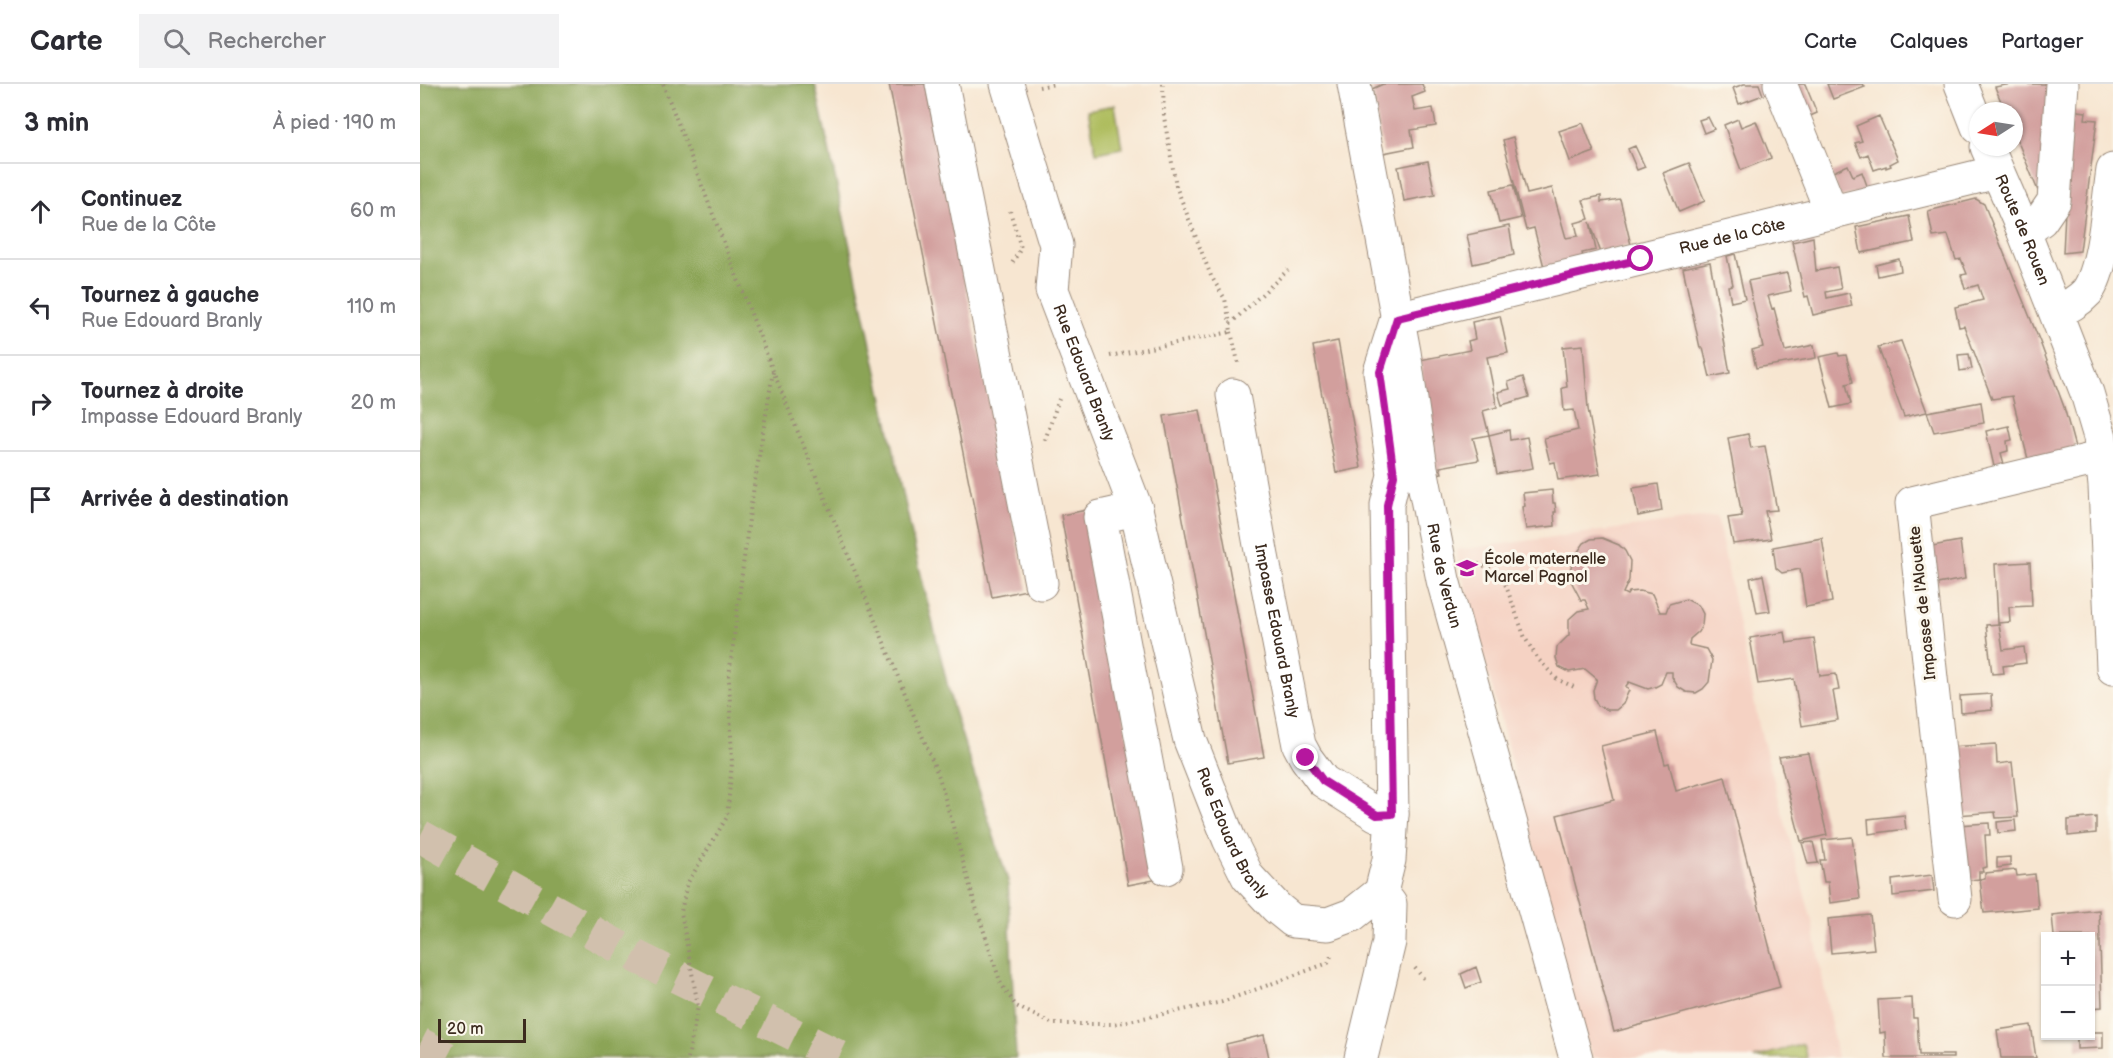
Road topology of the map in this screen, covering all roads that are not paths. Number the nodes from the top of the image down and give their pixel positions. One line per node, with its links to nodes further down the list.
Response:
1 (942, 84): 18 (street)
2 (1007, 84): 17 (street, Rue Edouard Branly)
3 (1354, 84): 13 (street)
4 (1780, 84): 10 (street)
5 (1961, 84): 7 (street)
6 (2062, 84): 11 (street)
7 (1969, 104)
8 (1992, 160): 10 (street, Rue de la Côte); 11 (street, Route de Rouen)
9 (2113, 170): 12 (street)
10 (1833, 213): 13 (street, Rue de la Côte)
11 (2024, 232): 12 (street, Route de Rouen)
12 (2056, 312): 15 (street, Route de Rouen)
13 (1397, 318): 16 (street)
14 (1233, 395): 20 (street, Impasse Edouard Branly)
15 (2103, 457): 19 (street, Route de Rouen); 23 (street, Impasse de l'Alouette)
16 (1408, 471): 20 (street); 25 (street, Rue de Verdun)
17 (1136, 509): 21 (street); 22 (street, Rue Edouard Branly)
18 (1041, 583)
19 (2113, 668)
20 (1392, 814): 22 (street)
21 (1166, 868)
22 (1381, 892): 24 (street)
23 (1955, 899)
24 (1361, 1058)
25 (1576, 1058)

